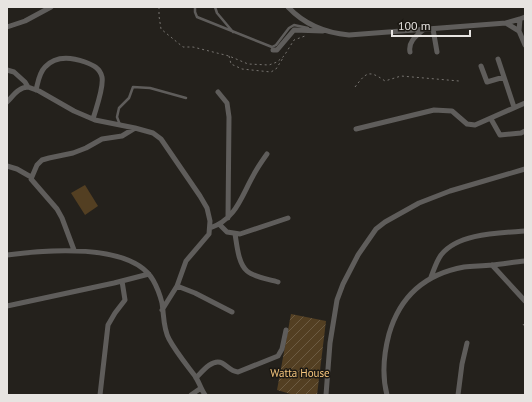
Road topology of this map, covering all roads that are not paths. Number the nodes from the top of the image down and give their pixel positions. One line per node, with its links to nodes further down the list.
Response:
1 (51, 7): 7 (street)
2 (195, 7): 12 (lane)
3 (215, 7): 12 (lane)
4 (288, 7): 9 (street)
5 (523, 18): 6 (street); 11 (street)
6 (506, 23): 8 (street); 11 (street)
7 (7, 27)
8 (433, 29): 10 (street); 16 (street)
9 (324, 30): 10 (street); 12 (lane); 14 (street)
10 (424, 30): 15 (street)
11 (519, 31): 13 (street)
12 (234, 32)
13 (525, 45)
14 (273, 50)
15 (410, 52)
16 (437, 52)
17 (498, 59): 20 (street)
18 (481, 66): 20 (street)
19 (7, 70): 21 (street)
20 (504, 77): 27 (street)
21 (28, 87): 22 (street); 25 (street)
22 (36, 90): 28 (street); 28 (street)
23 (218, 92): 38 (street)
24 (186, 98): 30 (lane)
25 (7, 102)
26 (525, 103): 27 (street)
27 (514, 107): 29 (street)
28 (93, 119): 30 (street)
29 (491, 119): 32 (street); 33 (street)
30 (120, 125): 31 (street)
31 (135, 128): 37 (street); 41 (street)
32 (356, 129)
33 (525, 131)
34 (267, 154): 38 (street)
35 (7, 166): 37 (street)
36 (525, 169): 64 (street)
37 (31, 177): 44 (street)
38 (228, 218): 40 (street)
39 (288, 218): 43 (street)
40 (220, 225): 41 (street); 43 (street)
41 (210, 228): 52 (street)
42 (525, 231): 49 (street)
43 (235, 234): 51 (street)
44 (74, 250): 45 (street); 48 (street)
45 (7, 255)
46 (525, 261): 47 (street)
47 (492, 265): 49 (street); 53 (street)
48 (149, 274): 50 (street); 55 (street)
49 (431, 278): 65 (street)
50 (122, 281): 54 (street); 61 (street)
51 (278, 282)
52 (177, 286): 55 (street); 56 (street)
53 (525, 301)
54 (7, 306)
55 (162, 310): 59 (street)
56 (232, 312)
57 (286, 330): 59 (street)
58 (467, 343): 66 (street)
59 (196, 378): 60 (street)
60 (201, 388): 62 (street); 63 (street)
61 (100, 395)
62 (191, 395)
63 (205, 395)
64 (326, 395)
65 (386, 395)
66 (458, 395)

